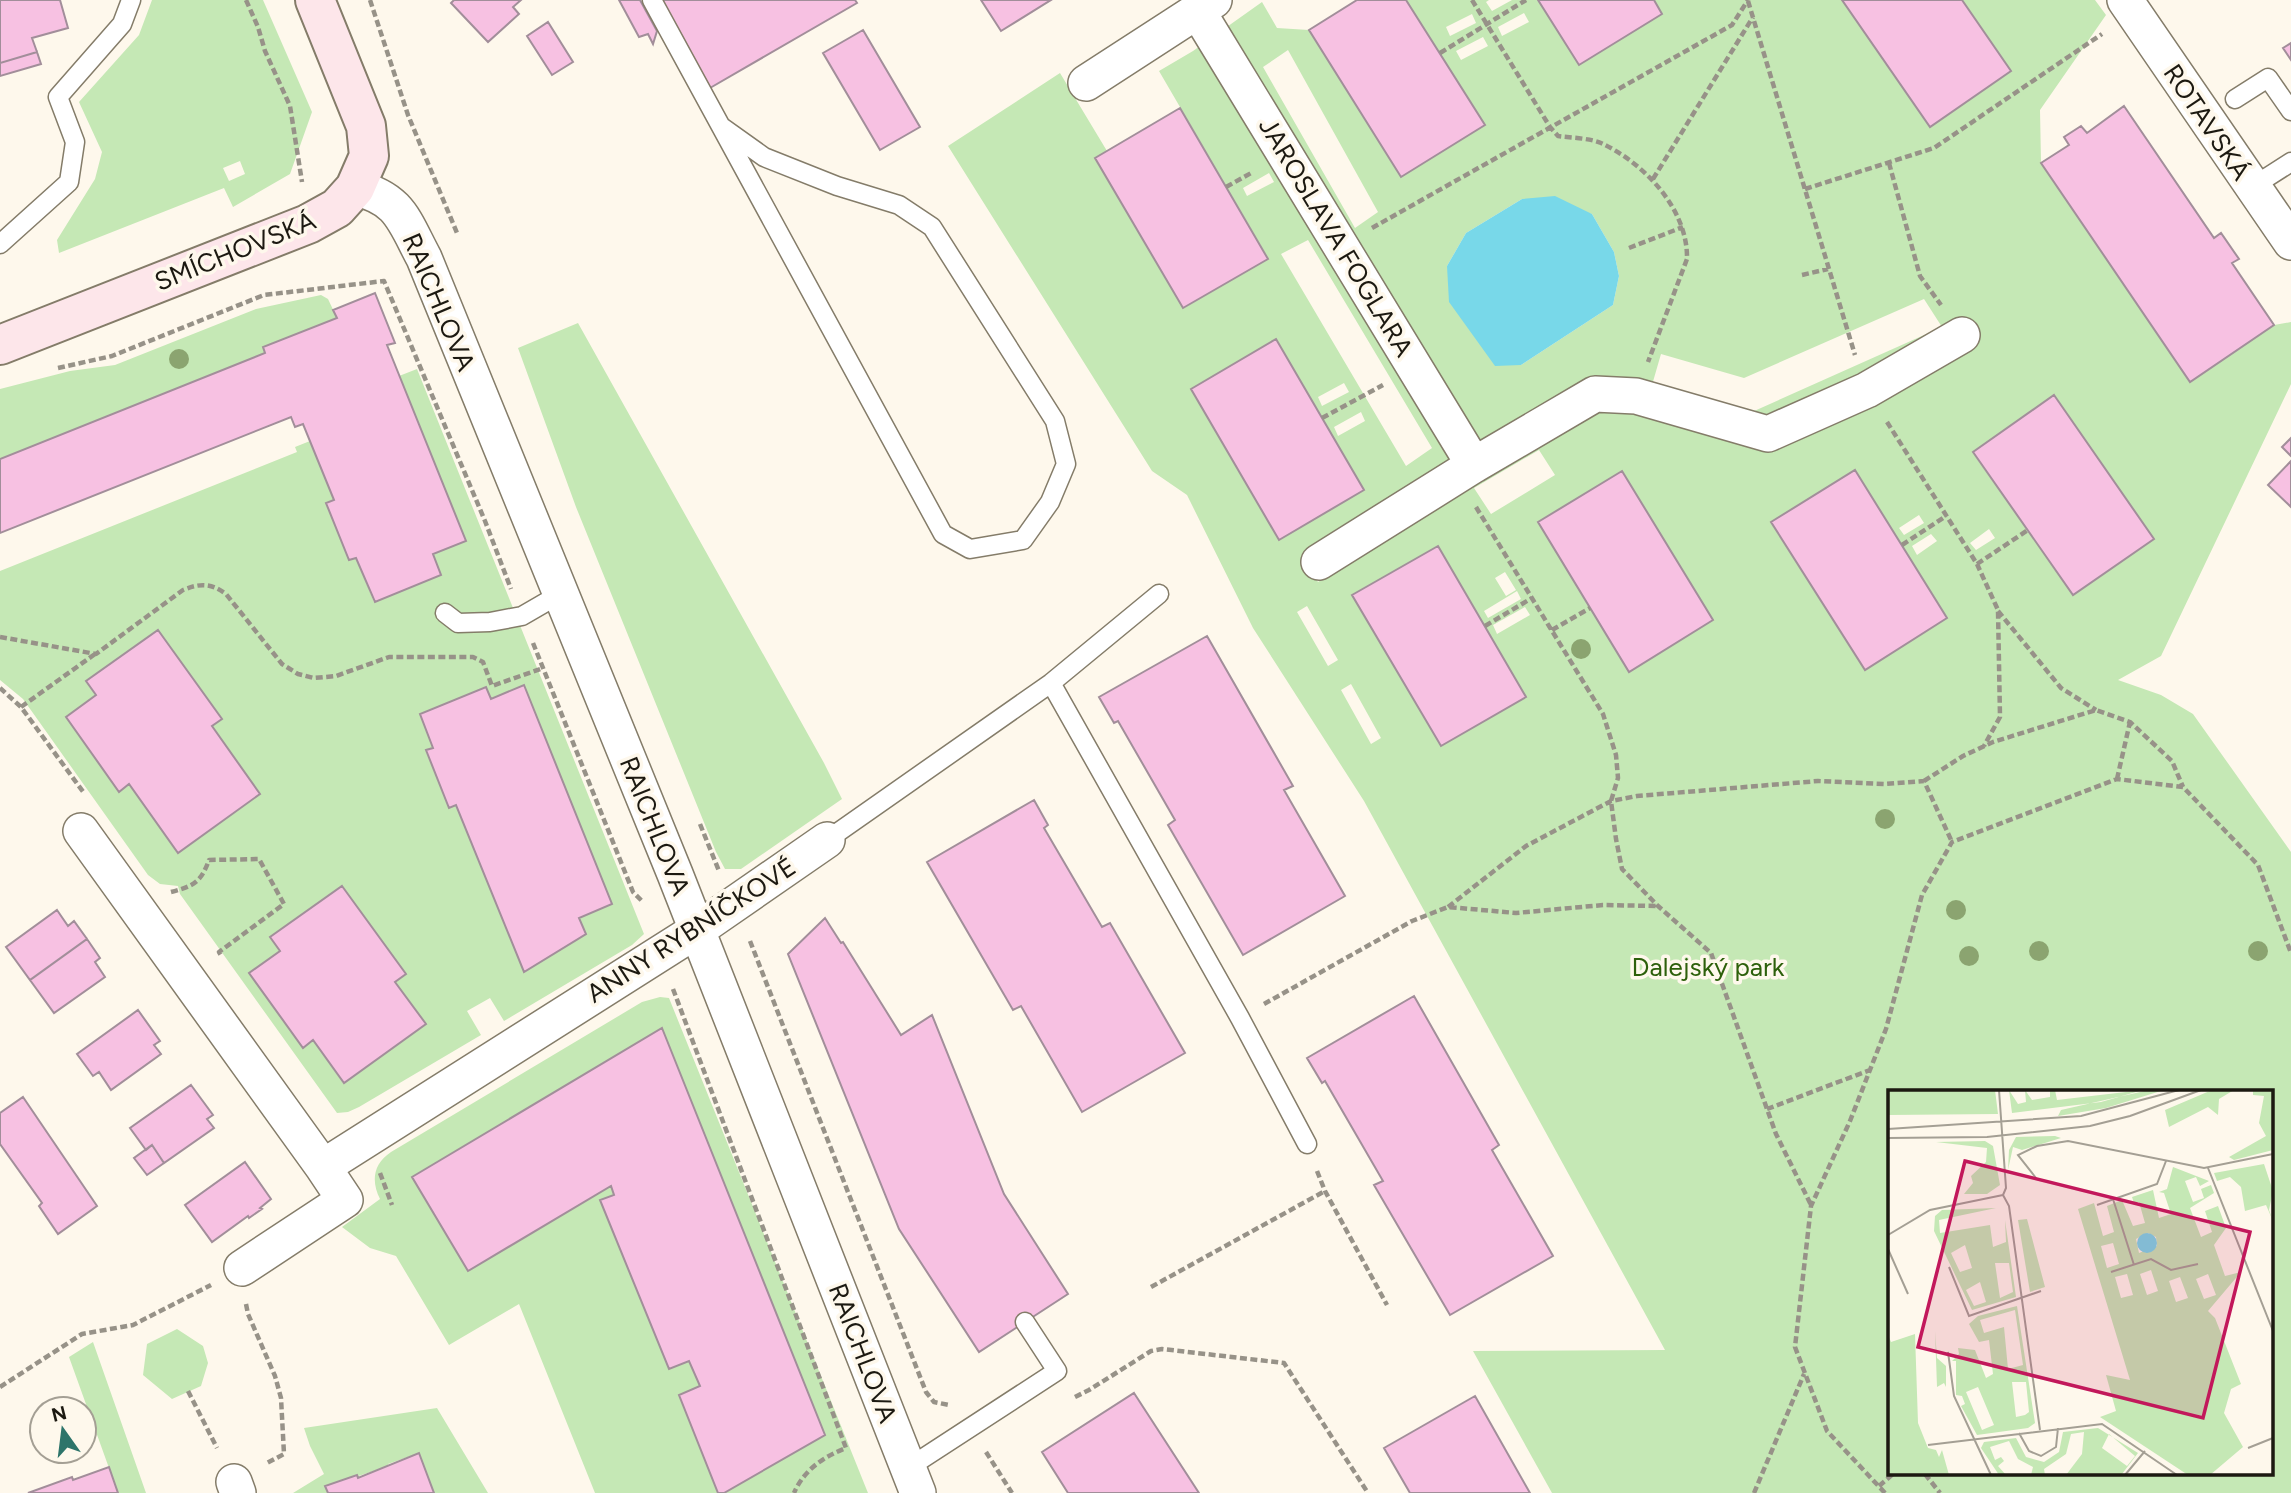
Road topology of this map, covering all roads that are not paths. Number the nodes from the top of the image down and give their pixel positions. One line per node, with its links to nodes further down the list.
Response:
1 (131, 0): 14 (lane)
2 (315, 0): 12 (street, SMÍCHOVSKÁ)
3 (652, 0): 9 (lane)
4 (1205, 5): 6 (street, JAROSLAVA FOGLARA); 17 (street, JAROSLAVA FOGLARA)
5 (2129, 7): 11 (street, ROTAVSKÁ)
6 (1087, 83)
7 (2235, 99): 8 (lane)
8 (2291, 111)
9 (722, 127): 9 (lane)
10 (2291, 162): 11 (lane)
11 (2252, 187): 13 (street, ROTAVSKÁ)
12 (355, 188): 16 (street, SMÍCHOVSKÁ); 19 (street, RAICHLOVA)
13 (2291, 242)
14 (0, 244)
15 (1962, 335): 17 (street)
16 (0, 345)
17 (1466, 470): 18 (street)
18 (1319, 562)
19 (560, 594): 21 (lane); 25 (street, RAICHLOVA)
20 (1159, 594): 22 (lane, ANNY RYBNÍČKOVÉ)
21 (445, 613)
22 (1051, 683): 24 (lane, ANNY RYBNÍČKOVÉ); 26 (lane)
23 (81, 831): 27 (street)
24 (827, 840): 25 (street, ANNY RYBNÍČKOVÉ)
25 (697, 930): 27 (street, ANNY RYBNÍČKOVÉ); 30 (street, RAICHLOVA)
26 (1307, 1144)
27 (323, 1167): 28 (street)
28 (242, 1268)
29 (1025, 1322): 30 (lane)
30 (913, 1480)

